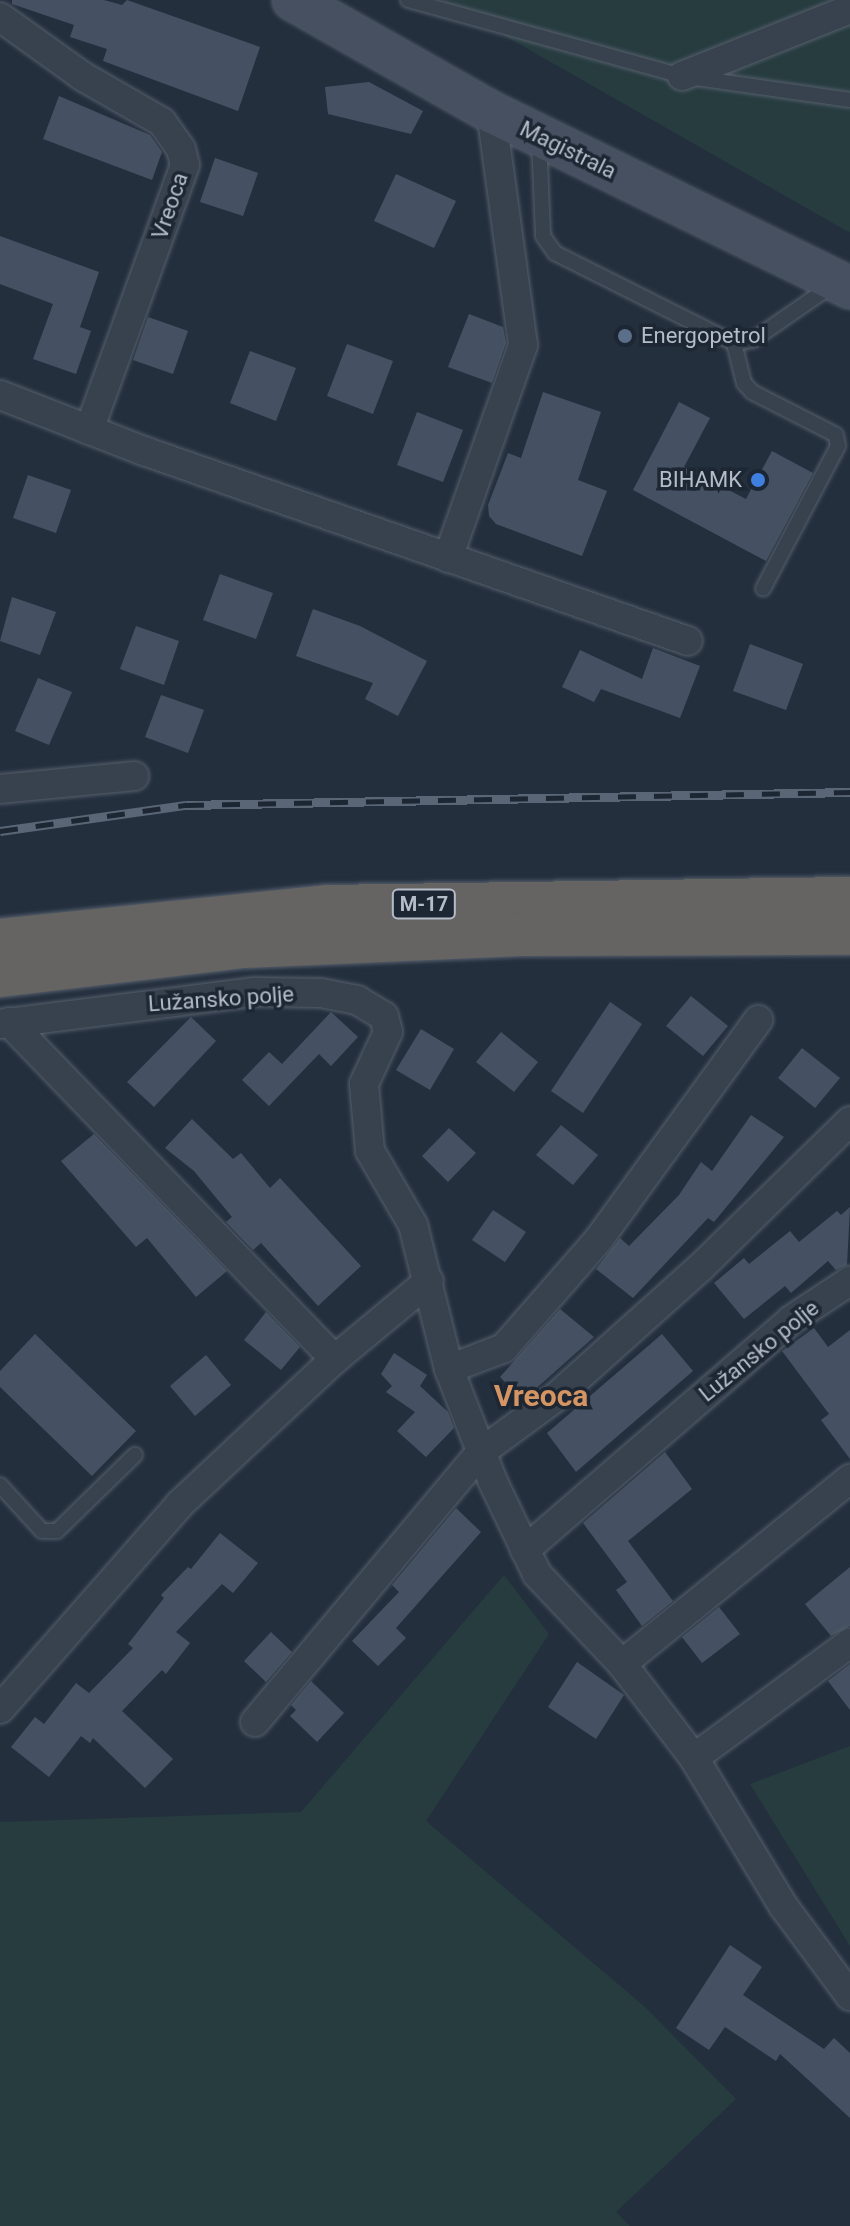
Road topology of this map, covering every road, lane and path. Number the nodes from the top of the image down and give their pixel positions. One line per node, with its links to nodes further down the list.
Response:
1 (293, 0): 7 (main road, Magistrala)
2 (408, 0): 5 (lane)
3 (850, 9): 5 (street)
4 (0, 17): 12 (street, Vreoca)
5 (682, 76): 6 (lane)
6 (850, 100)
7 (491, 112): 8 (main road, Magistrala); 13 (street)
8 (539, 135): 9 (main road, Magistrala); 10 (lane)
9 (843, 285): 10 (lane)
10 (734, 343): 14 (lane)
11 (0, 395): 12 (street)
12 (89, 430): 13 (street)
13 (448, 558): 15 (street)
14 (763, 589)
15 (688, 641)
16 (134, 776): 17 (street)
17 (0, 789)
18 (850, 899): 20 (highway, M-17)
19 (850, 933): 21 (highway, M-17)
20 (0, 941)
21 (0, 975)
22 (758, 1020): 28 (street)
23 (4, 1023): 25 (street, Lužansko polje); 27 (street, Lužansko polje)
24 (850, 1121): 29 (street)
25 (429, 1281): 27 (street); 28 (street, Lužansko polje)
26 (850, 1281): 33 (street, Lužansko polje)
27 (335, 1359): 36 (street)
28 (449, 1369): 29 (street, Lužansko polje)
29 (480, 1453): 33 (street, Lužansko polje); 37 (street)
30 (135, 1455): 32 (lane)
31 (850, 1479): 35 (street)
32 (0, 1485)
33 (525, 1550): 35 (street, Lužansko polje)
34 (850, 1643): 38 (street)
35 (622, 1664): 38 (street, Lužansko polje)
36 (0, 1709)
37 (255, 1722)
38 (694, 1758): 39 (street, Lužansko polje)
39 (850, 1996)

